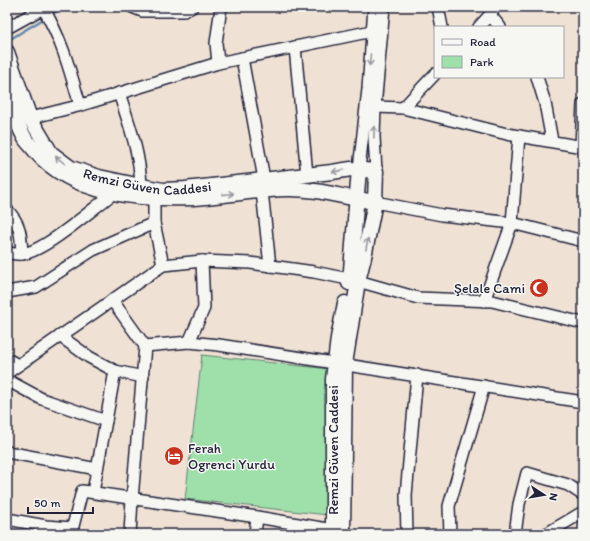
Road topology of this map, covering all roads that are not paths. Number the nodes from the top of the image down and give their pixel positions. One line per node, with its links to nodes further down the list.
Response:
1 (132, 7): 2 (street)
2 (192, 7)
3 (221, 7): 17 (street)
4 (374, 7): 13 (street)
5 (384, 7): 24 (street)
6 (438, 7): 9 (street)
7 (46, 8): 12 (street); 23 (street)
8 (492, 11): 10 (street); 11 (street)
9 (442, 26)
10 (480, 26)
11 (500, 26)
12 (7, 28)
13 (372, 32): 14 (street); 30 (street, one-way to 30)
14 (295, 47): 16 (street); 32 (street)
15 (7, 52): 26 (main road, Remzi Güven Caddesi)
16 (242, 58): 17 (street); 33 (street)
17 (218, 64): 21 (street)
18 (434, 75): 25 (street)
19 (537, 78): 28 (street)
20 (7, 86): 26 (main road, Remzi Güven Caddesi)
21 (119, 93): 23 (street); 34 (street)
22 (583, 104): 29 (street)
23 (80, 105): 26 (street)
24 (375, 107): 25 (street); 31 (street, one-way to 24)
25 (403, 108): 27 (street)
26 (18, 120): 34 (main road, Remzi Güven Caddesi, one-way to 26); 35 (main road, Remzi Güven Caddesi)
27 (519, 136): 28 (street); 41 (street)
28 (552, 141): 29 (street)
29 (582, 146)
30 (360, 169): 31 (main road, Remzi Güven Caddesi); 32 (main road, Remzi Güven Caddesi, one-way to 32); 37 (main road, Remzi Güven Caddesi)
31 (376, 171): 38 (main road, Remzi Güven Caddesi)
32 (307, 175): 33 (main road, Remzi Güven Caddesi)
33 (263, 185): 34 (main road, Remzi Güven Caddesi); 36 (main road, Remzi Güven Caddesi, one-way to 33); 37 (main road, Remzi Güven Caddesi); 47 (street)
34 (141, 186)
35 (112, 192): 36 (main road, Remzi Güven Caddesi); 44 (street)
36 (154, 199): 40 (street)
37 (358, 200): 38 (main road, Remzi Güven Caddesi); 48 (main road, Remzi Güven Caddesi)
38 (375, 202): 41 (street); 48 (main road, Remzi Güven Caddesi, one-way to 38)
39 (7, 210): 44 (street)
40 (154, 223): 46 (street); 49 (street)
41 (512, 223): 42 (street); 51 (street)
42 (583, 241)
43 (7, 253): 44 (street)
44 (22, 254)
45 (202, 261): 46 (street); 47 (street); 54 (street)
46 (163, 265): 50 (street)
47 (270, 266): 48 (street)
48 (354, 281): 51 (street); 57 (main road, Remzi Güven Caddesi)
49 (7, 292)
50 (112, 300): 53 (street); 55 (street)
51 (484, 301): 52 (street)
52 (583, 323)
53 (60, 336): 58 (street); 59 (street)
54 (189, 342): 55 (street); 57 (street)
55 (145, 346): 62 (street)
56 (7, 359): 58 (street)
57 (340, 363): 61 (street); 76 (main road, Remzi Güven Caddesi)
58 (18, 365): 60 (street)
59 (115, 371): 62 (street); 66 (street)
60 (7, 373)
61 (417, 375): 64 (street); 79 (street)
62 (143, 377): 71 (street)
63 (7, 380): 66 (street)
64 (484, 386): 65 (street); 80 (street)
65 (583, 402)
66 (106, 421): 68 (street)
67 (7, 452): 68 (street)
68 (97, 469): 69 (street)
69 (93, 492): 71 (street); 75 (street)
70 (583, 495): 81 (street)
71 (132, 499): 73 (street); 77 (street)
72 (583, 512): 82 (street)
73 (257, 517): 76 (street); 78 (street)
74 (7, 519): 75 (street)
75 (71, 531)
76 (336, 533)
77 (130, 534)
78 (255, 534)
79 (407, 534)
80 (450, 534)
81 (514, 534)
82 (546, 534)

